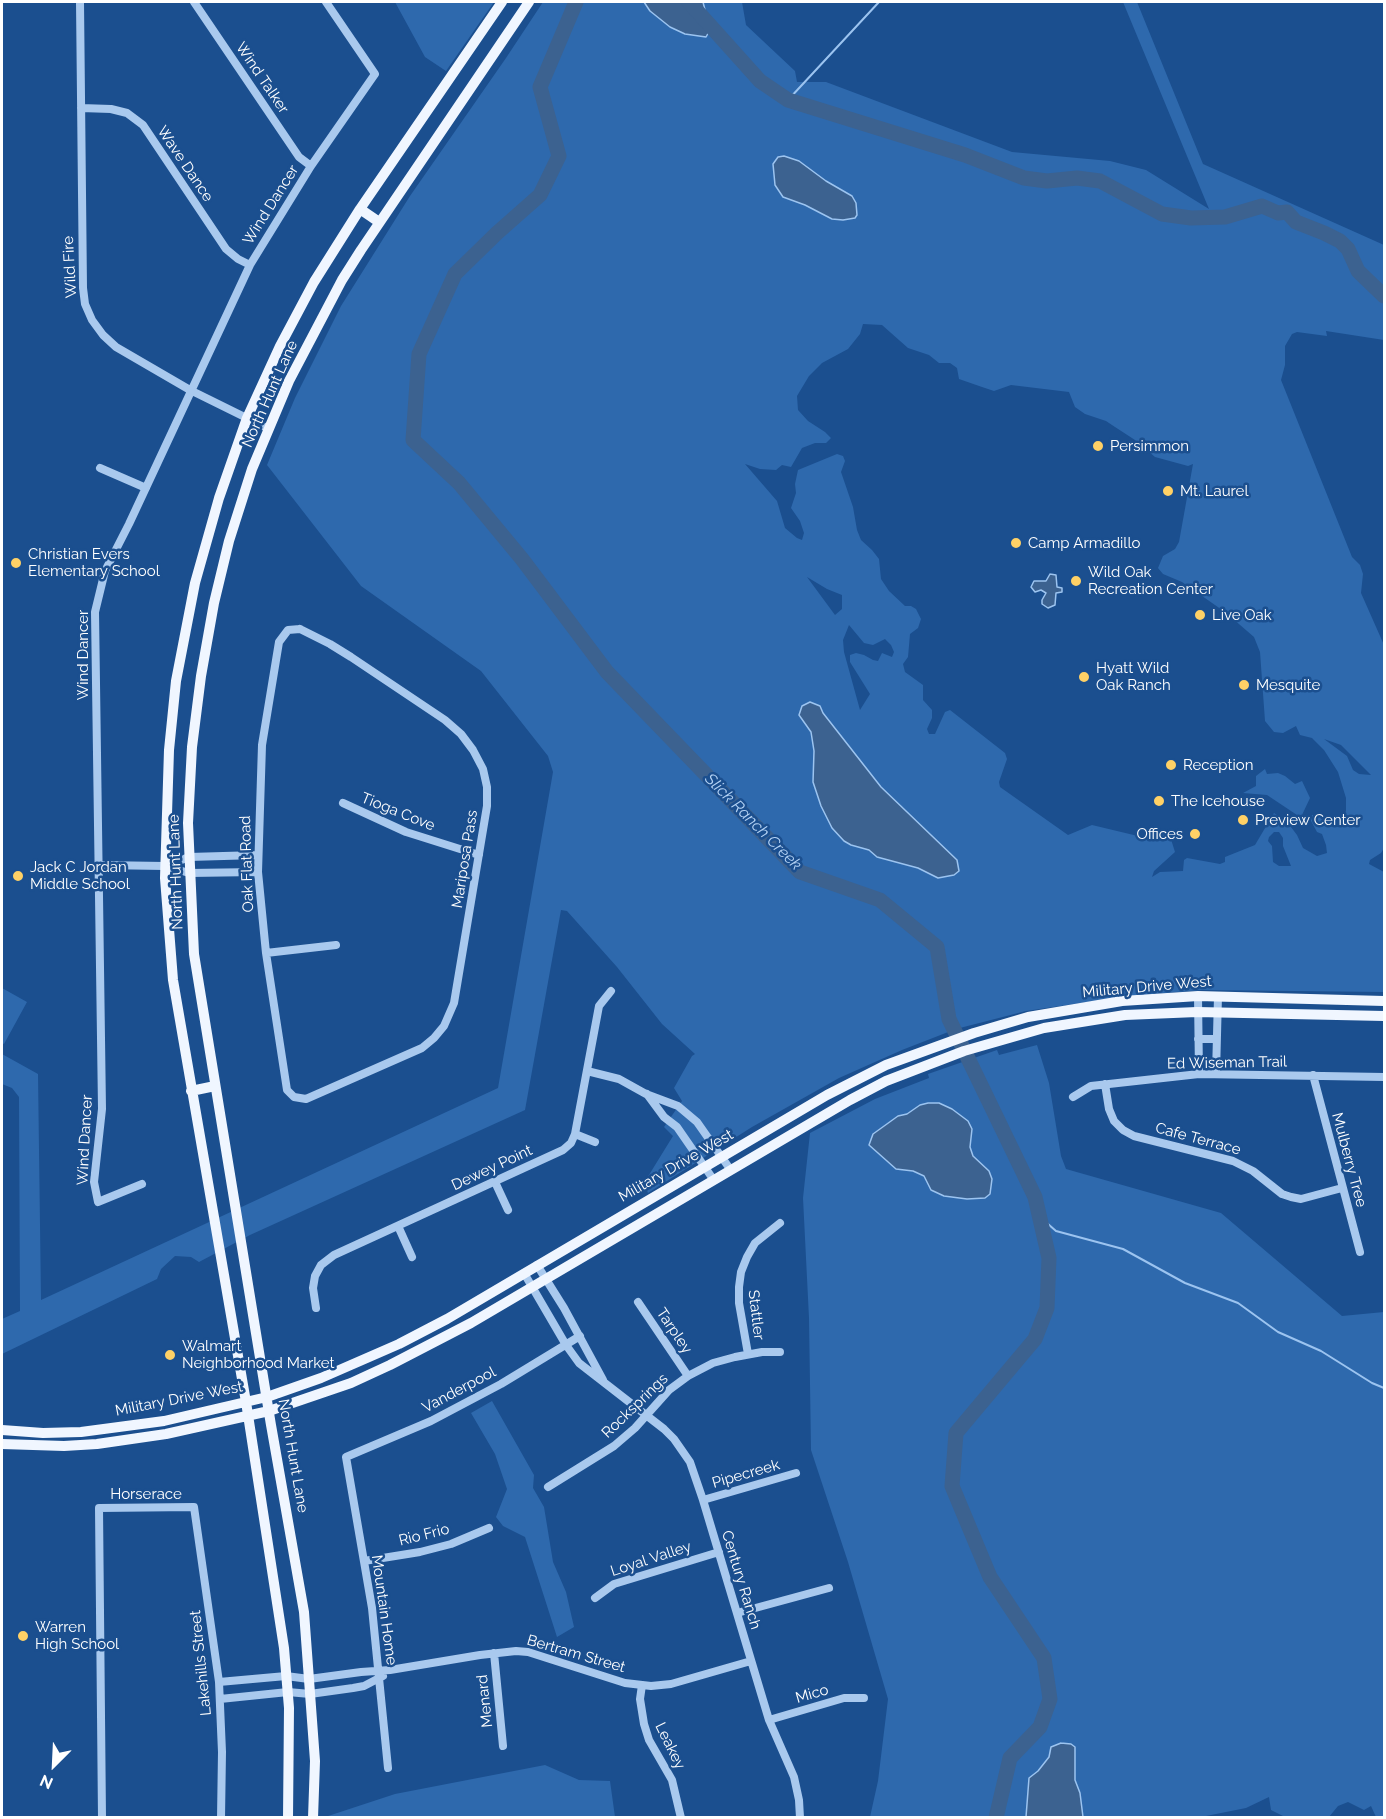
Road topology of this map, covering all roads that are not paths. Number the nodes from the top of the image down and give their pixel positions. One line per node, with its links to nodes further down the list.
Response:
1 (80, 2): 6 (street, Wild Fire)
2 (194, 2): 7 (street, Wind Talker)
3 (326, 2): 7 (street, Wind Dancer)
4 (502, 2): 8 (main road, North Hunt Lane)
5 (530, 2): 9 (main road, North Hunt Lane)
6 (81, 108): 10 (street, Wave Dance); 11 (street, Wild Fire)
7 (311, 166): 10 (street, Wind Dancer)
8 (360, 209): 9 (main road); 12 (main road, North Hunt Lane)
9 (380, 222): 13 (main road, North Hunt Lane)
10 (250, 265): 11 (street, Wind Dancer)
11 (190, 390): 12 (street, Wild Fire); 15 (street, Wind Dancer)
12 (247, 418): 13 (street, Wild Fire); 23 (main road, North Hunt Lane)
13 (269, 429): 21 (main road, North Hunt Lane)
14 (100, 468): 15 (street)
15 (146, 488): 22 (street, Wind Dancer)
16 (288, 630): 19 (street, Oak Flat Road); 20 (street, Mariposa Pass)
17 (342, 803): 20 (street, Tioga Cove)
18 (230, 855): 19 (street); 21 (street); 24 (street)
19 (258, 855): 25 (street, Oak Flat Road)
20 (479, 855): 47 (street, Mariposa Pass)
21 (189, 857): 23 (street); 26 (main road, North Hunt Lane)
22 (99, 865): 23 (street); 58 (street, Wind Dancer)
23 (165, 866): 26 (street); 45 (main road, North Hunt Lane)
24 (230, 872): 25 (street); 26 (street)
25 (258, 872): 28 (street, Oak Flat Road)
26 (189, 873): 44 (main road, North Hunt Lane)
27 (336, 945): 28 (street)
28 (266, 953): 47 (street, Oak Flat Road)
29 (610, 991): 38 (street)
30 (1198, 996): 31 (main road, Military Drive West); 33 (street); 53 (main road, Military Drive West)
31 (1218, 996): 32 (main road, Military Drive West); 34 (street)
32 (1384, 1001)
33 (1197, 1012): 34 (main road, Military Drive West); 36 (street); 55 (main road, Military Drive West)
34 (1217, 1012): 35 (main road, Military Drive West); 37 (street)
35 (1384, 1016)
36 (1198, 1039): 37 (street); 39 (street)
37 (1216, 1039): 40 (street)
38 (587, 1071): 46 (street); 51 (street)
39 (1199, 1074): 40 (street, Ed Wiseman Trail); 43 (street, Ed Wiseman Trail)
40 (1216, 1074): 41 (street, Ed Wiseman Trail)
41 (1313, 1075): 42 (street, Ed Wiseman Trail); 59 (street, Mulberry Tree)
42 (1384, 1077)
43 (1105, 1084): 48 (street, Ed Wiseman Trail); 59 (street, Cafe Terrace)
44 (215, 1086): 45 (main road); 79 (main road, North Hunt Lane)
45 (191, 1091): 80 (main road, North Hunt Lane)
46 (646, 1094): 49 (street); 50 (street)
47 (294, 1097)
48 (1073, 1097)
49 (690, 1115): 50 (street); 53 (street)
50 (677, 1127): 54 (street)
51 (575, 1134): 52 (street); 57 (street, Dewey Point)
52 (595, 1142)
53 (722, 1156): 54 (main road, Military Drive West); 55 (street)
54 (704, 1166): 56 (street); 65 (main road, Military Drive West)
55 (730, 1169): 56 (main road, Military Drive West)
56 (712, 1179): 67 (main road, Military Drive West)
57 (495, 1182): 60 (street); 62 (street, Dewey Point)
58 (142, 1184)
59 (1342, 1188): 63 (street, Mulberry Tree)
60 (508, 1210)
61 (780, 1223): 76 (street, Stattler)
62 (398, 1226): 64 (street); 71 (street, Dewey Point)
63 (1360, 1252)
64 (412, 1257)
65 (537, 1264): 66 (main road, Military Drive West); 67 (street, Century Ranch)
66 (524, 1273): 68 (street, Century Ranch); 79 (main road, Military Drive West)
67 (545, 1279): 68 (main road, Military Drive West); 69 (street, Century Ranch)
68 (532, 1286): 72 (street, Century Ranch); 81 (main road, Military Drive West)
69 (559, 1300): 72 (street); 73 (street, Century Ranch)
70 (638, 1302): 77 (street, Tarpley)
71 (316, 1308)
72 (544, 1309): 74 (street, Century Ranch)
73 (580, 1336): 74 (street, Vanderpool); 78 (street, Century Ranch)
74 (566, 1345): 78 (street, Century Ranch); 88 (street, Vanderpool)
75 (780, 1352): 76 (street, Rocksprings)
76 (748, 1354): 77 (street, Rocksprings)
77 (688, 1376): 82 (street, Rocksprings)
78 (605, 1383): 82 (street, Century Ranch)
79 (267, 1397): 80 (main road, Military Drive West); 81 (main road, North Hunt Lane)
80 (246, 1402): 83 (main road, North Hunt Lane); 85 (main road, Military Drive West)
81 (269, 1411): 83 (main road, Military Drive West); 105 (main road, North Hunt Lane)
82 (646, 1414): 90 (street, Rocksprings); 91 (street, Century Ranch)
83 (248, 1417): 87 (main road, Military Drive West); 102 (main road, North Hunt Lane)
84 (2, 1430): 85 (main road, Military Drive West)
85 (23, 1431): 87 (street)
86 (2, 1444): 87 (main road, Military Drive West)
87 (24, 1446)
88 (345, 1457): 95 (street, Mountain Home)
89 (796, 1473): 91 (street, Pipecreek)
90 (548, 1487)
91 (703, 1500): 94 (street, Century Ranch)
92 (194, 1508): 106 (street, Lakehills Street); 117 (street, Horserace)
93 (489, 1528): 95 (street, Rio Frio)
94 (719, 1552): 97 (street, Loyal Valley); 98 (street, Century Ranch)
95 (364, 1561): 101 (street, Mountain Home)
96 (829, 1588): 98 (street)
97 (595, 1598)
98 (737, 1613): 100 (street, Century Ranch)
99 (494, 1653): 101 (street, Bertram Street); 107 (street, Bertram Street); 115 (street, Menard)
100 (752, 1661): 107 (street, Bertram Street); 114 (street, Century Ranch)
101 (379, 1675): 103 (street, Bertram Street); 108 (street, Bertram Street); 116 (street, Mountain Home)
102 (286, 1676): 104 (street, Bertram Street); 105 (street, Bertram Street); 109 (main road, North Hunt Lane)
103 (336, 1676): 105 (street, Bertram Street); 108 (street)
104 (260, 1678): 106 (street, Bertram Street); 111 (street)
105 (309, 1679): 110 (main road, North Hunt Lane)
106 (219, 1682): 113 (street, Lakehills Street)
107 (642, 1685): 121 (street, Leakey)
108 (338, 1690): 110 (street, Bertram Street)
109 (288, 1692): 110 (street, Bertram Street); 111 (street, Bertram Street); 119 (main road, North Hunt Lane)
110 (310, 1694): 120 (main road, North Hunt Lane)
111 (262, 1695): 113 (street, Bertram Street)
112 (864, 1698): 114 (street, Mico)
113 (220, 1699): 118 (street, Lakehills Street)
114 (769, 1720): 122 (street, Century Ranch)
115 (503, 1746)
116 (388, 1768)
117 (102, 1818)
118 (221, 1818)
119 (288, 1818)
120 (313, 1818)
121 (681, 1818)
122 (800, 1818)

